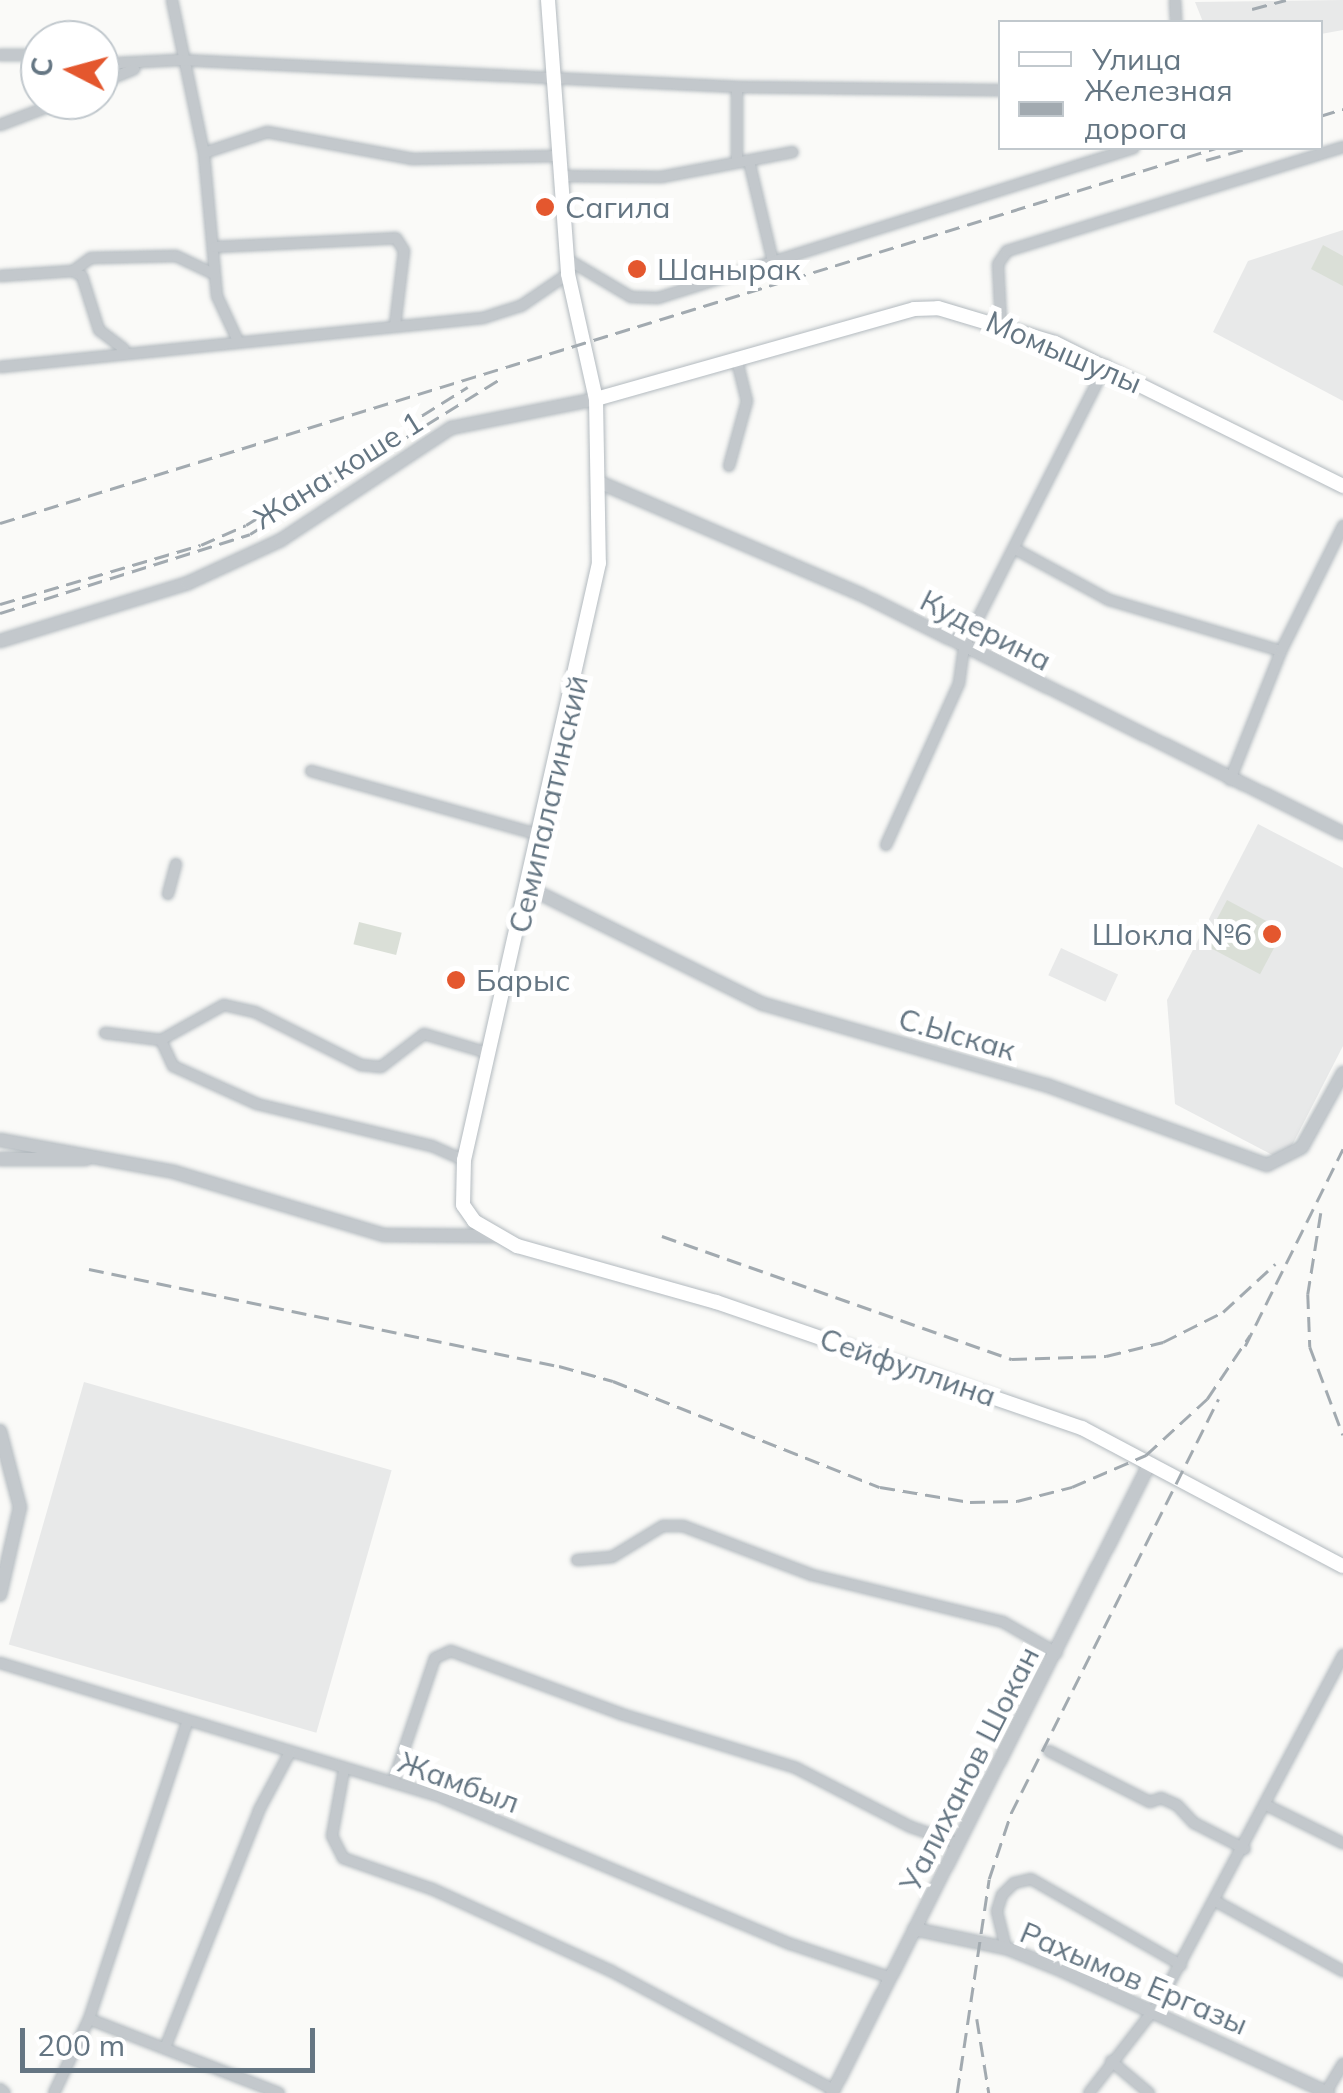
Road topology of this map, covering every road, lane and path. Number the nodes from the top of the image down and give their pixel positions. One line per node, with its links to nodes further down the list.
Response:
1 (172, 0): 3 (street)
2 (548, 0): 7 (main road, Семипалатинский)
3 (180, 60): 5 (street); 7 (street); 12 (street)
4 (120, 65): 5 (street)
5 (139, 66): 6 (street)
6 (120, 74)
7 (550, 76): 8 (street); 14 (main road, Семипалатинский)
8 (737, 87): 9 (street); 15 (street)
9 (998, 90)
10 (1343, 147): 23 (street)
11 (1128, 150): 18 (street)
12 (204, 152): 14 (street); 17 (street)
13 (792, 152): 15 (street)
14 (557, 156): 16 (main road, Семипалатинский)
15 (743, 161): 16 (street); 18 (street)
16 (559, 176): 19 (main road, Семипалатинский)
17 (215, 247): 21 (street); 24 (street)
18 (774, 262): 19 (street)
19 (568, 266): 24 (street); 30 (main road, Семипалатинский)
20 (73, 271): 21 (street); 22 (street); 26 (street)
21 (214, 274): 25 (street)
22 (0, 276)
23 (1001, 322): 27 (main road, Момышулы); 28 (main road, Момышулы)
24 (395, 326): 25 (street)
25 (238, 341): 26 (street)
26 (134, 353): 29 (street)
27 (736, 357): 30 (main road, Момышулы); 31 (street)
28 (1106, 365): 33 (main road, Момышулы); 35 (street)
29 (0, 367)
30 (596, 399): 32 (main road, Семипалатинский); 36 (street, Жана коше 1)
31 (729, 466)
32 (601, 483): 37 (street, Кудерина); 42 (main road, Семипалатинский)
33 (1343, 486)
34 (1343, 526): 38 (street)
35 (1015, 549): 37 (street); 38 (street)
36 (0, 641)
37 (964, 646): 40 (street, Кудерина); 43 (street)
38 (1281, 652): 40 (street)
39 (311, 770): 42 (street)
40 (1229, 781): 41 (street, Кудерина)
41 (1343, 832)
42 (540, 835): 45 (main road, Семипалатинский)
43 (886, 845)
44 (176, 864): 46 (street)
45 (527, 886): 49 (main road, Семипалатинский); 50 (street, С.Ыскак)
46 (168, 894)
47 (105, 1034): 48 (street)
48 (161, 1040): 49 (street); 54 (street)
49 (488, 1052): 54 (main road, Семипалатинский)
50 (1343, 1073)
51 (0, 1140): 52 (street)
52 (93, 1157): 53 (street); 56 (street)
53 (0, 1159)
54 (464, 1160): 55 (main road, Семипалатинский)
55 (463, 1205): 56 (main road, Сейфуллина)
56 (498, 1236): 58 (main road, Сейфуллина)
57 (0, 1431): 61 (street)
58 (1148, 1466): 60 (main road, Сейфуллина); 62 (street, Уалиханов Шокан)
59 (578, 1560): 62 (street)
60 (1343, 1566)
61 (0, 1594)
62 (1058, 1652): 71 (street, Уалиханов Шокан)
63 (1343, 1656): 70 (street)
64 (0, 1663): 65 (street, Жамбыл)
65 (188, 1722): 67 (street, Жамбыл); 81 (street)
66 (1048, 1751): 73 (street)
67 (289, 1754): 68 (street, Жамбыл); 82 (street)
68 (344, 1770): 69 (street, Жамбыл); 85 (street)
69 (393, 1782): 71 (street); 79 (street, Жамбыл)
70 (1268, 1806): 72 (street); 73 (street)
71 (957, 1843): 75 (street, Уалиханов Шокан)
72 (1343, 1843)
73 (1245, 1848): 74 (street)
74 (1217, 1902): 77 (street); 78 (street)
75 (914, 1929): 76 (street, Рахымов Ергазы); 79 (street, Уалиханов Шокан)
76 (1006, 1948): 77 (street); 80 (street, Рахымов Ергазы)
77 (1181, 1965): 80 (street)
78 (1343, 1971)
79 (890, 1977): 85 (street, Уалиханов Шокан)
80 (1152, 2012): 83 (street); 86 (street, Рахымов Ергазы)
81 (89, 2019): 82 (street); 87 (street)
82 (165, 2048): 88 (street)
83 (1111, 2061): 89 (street); 90 (street)
84 (1343, 2064): 86 (street)
85 (833, 2092)
86 (1327, 2092)
87 (54, 2093)
88 (279, 2093)
89 (1089, 2093)
90 (1150, 2093)

